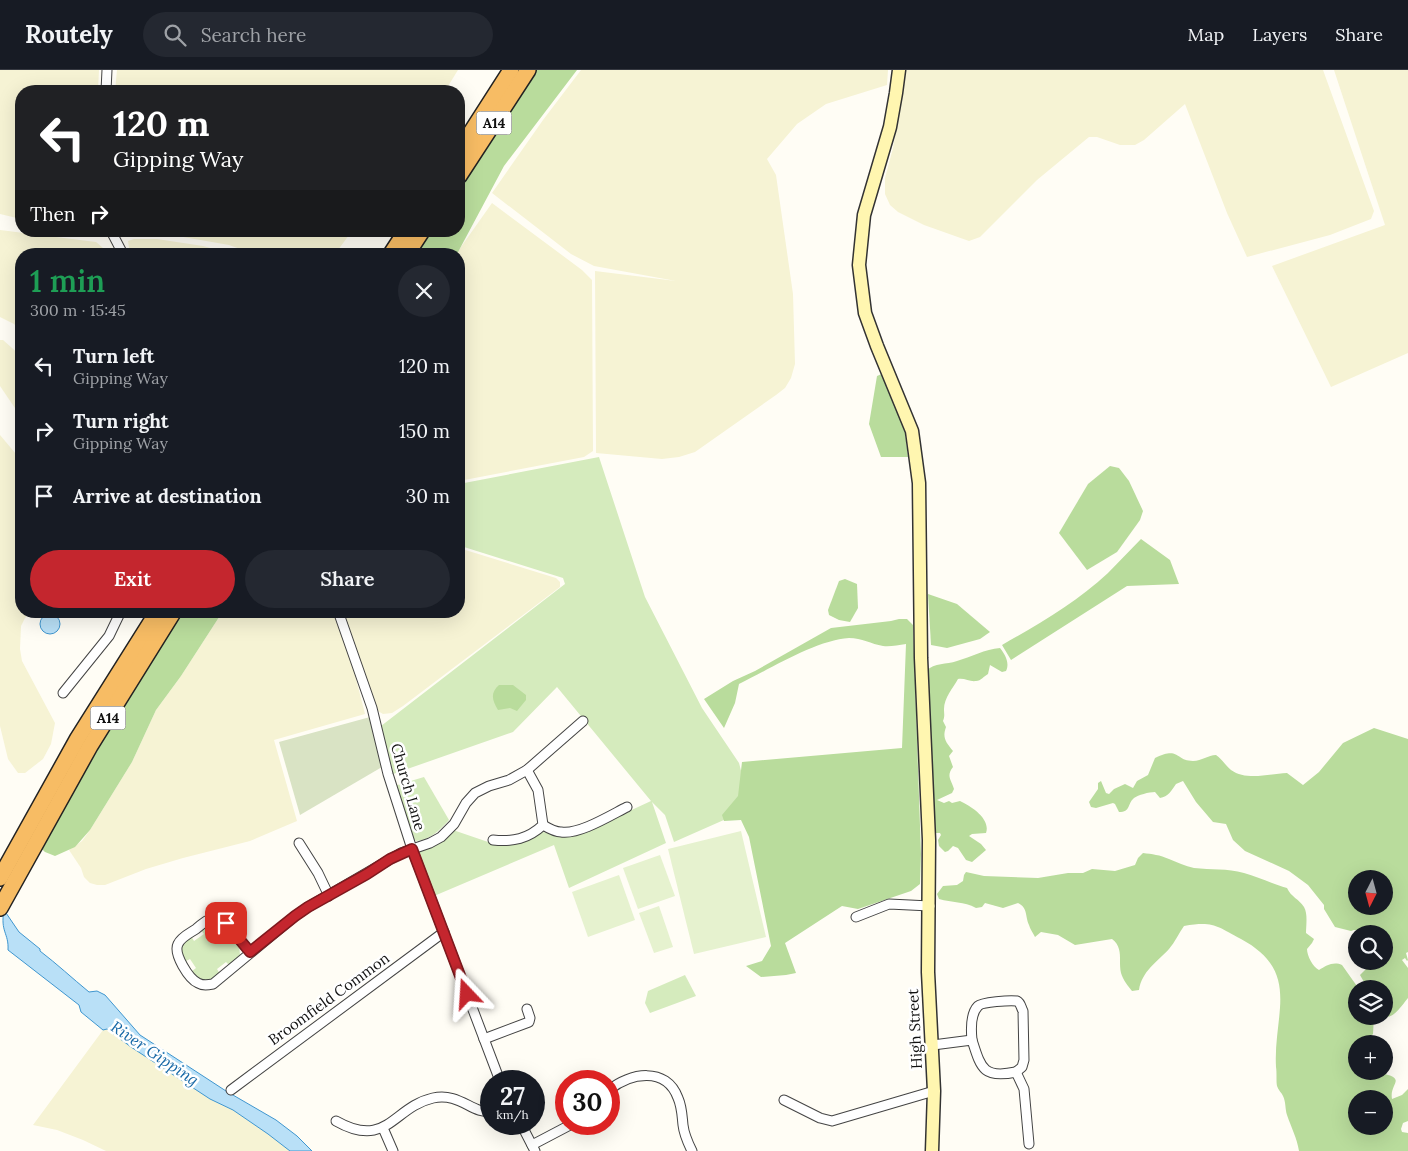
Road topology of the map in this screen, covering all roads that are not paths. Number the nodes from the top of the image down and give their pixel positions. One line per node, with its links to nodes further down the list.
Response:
1 (107, 70): 5 (street)
2 (510, 70): 6 (highway, A14)
3 (528, 70): 7 (highway, A14)
4 (899, 70): 26 (main road, High Street)
5 (106, 85)
6 (465, 141)
7 (465, 167)
8 (402, 237): 10 (highway)
9 (418, 237): 11 (highway)
10 (395, 248)
11 (411, 248)
12 (118, 618): 16 (street)
13 (154, 618): 24 (highway, A14)
14 (170, 618): 27 (highway, A14)
15 (340, 618): 23 (street, Church Lane)
16 (63, 693)
17 (583, 721): 18 (street)
18 (527, 770): 20 (street); 23 (street)
19 (627, 807): 20 (street)
20 (542, 825): 21 (street)
21 (493, 840)
22 (300, 843): 25 (street)
23 (412, 849): 25 (street); 29 (street, Church Lane)
24 (0, 878)
25 (329, 896): 30 (street)
26 (930, 906): 28 (street); 34 (main road, High Street)
27 (0, 908)
28 (856, 917)
29 (444, 932): 32 (street, Church Lane); 38 (street, Broomfield Common)
30 (250, 952): 30 (street)
31 (527, 1009): 32 (street)
32 (484, 1039): 35 (street, Church Lane)
33 (972, 1040): 34 (street); 36 (street); 36 (street)
34 (933, 1044): 39 (main road, High Street)
35 (496, 1070)
36 (1016, 1072): 46 (street)
37 (620, 1082): 49 (street)
38 (231, 1090)
39 (934, 1091): 40 (street); 50 (main road, High Street)
40 (784, 1100)
41 (480, 1110): 43 (street)
42 (336, 1121): 43 (street)
43 (383, 1128): 48 (street)
44 (527, 1135): 47 (street)
45 (555, 1135): 47 (street)
46 (1028, 1144)
47 (534, 1148)
48 (393, 1151)
49 (692, 1151)
50 (932, 1151)

